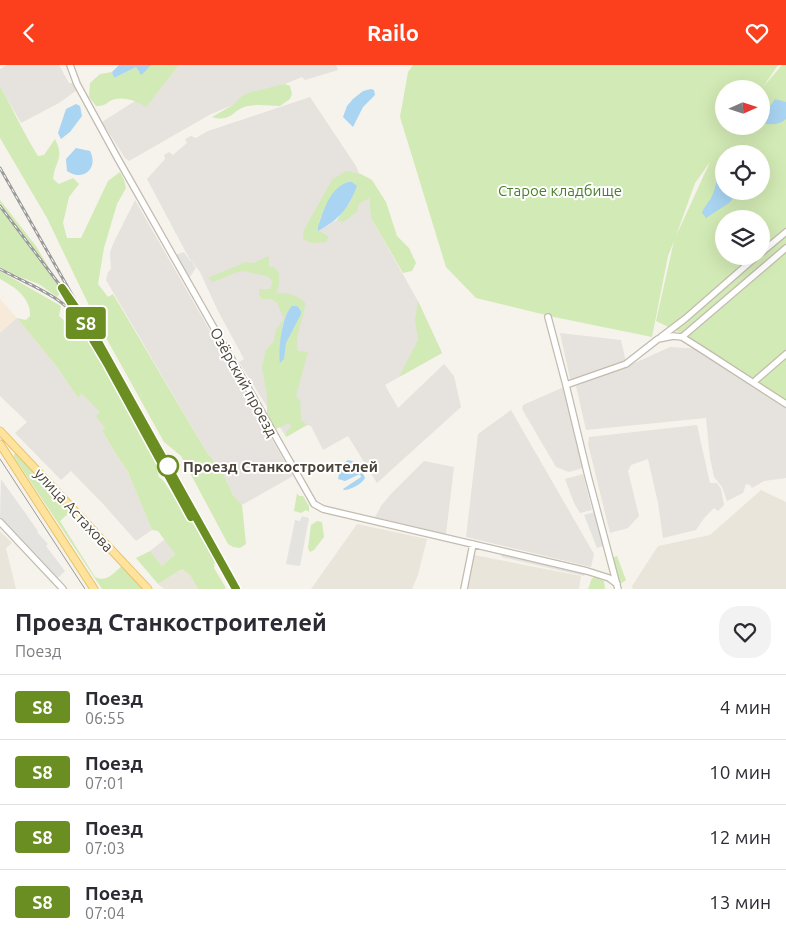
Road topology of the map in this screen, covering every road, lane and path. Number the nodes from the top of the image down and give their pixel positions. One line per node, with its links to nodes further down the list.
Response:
1 (70, 65): 16 (street, Озёрский проезд)
2 (786, 232): 3 (street)
3 (770, 245)
4 (786, 248): 7 (street)
5 (747, 265): 8 (street)
6 (548, 317): 11 (street)
7 (682, 337): 8 (street); 12 (street)
8 (658, 339): 11 (street)
9 (786, 354): 10 (street)
10 (756, 380)
11 (566, 385): 17 (street)
12 (786, 404)
13 (0, 431): 20 (main road, улица Астахова)
14 (0, 444): 19 (main road, улица Астахова)
15 (0, 522): 18 (street)
16 (473, 544): 17 (street, Озёрский проезд); 21 (street)
17 (618, 586)
18 (63, 589)
19 (94, 589)
20 (148, 589)
21 (464, 589)

